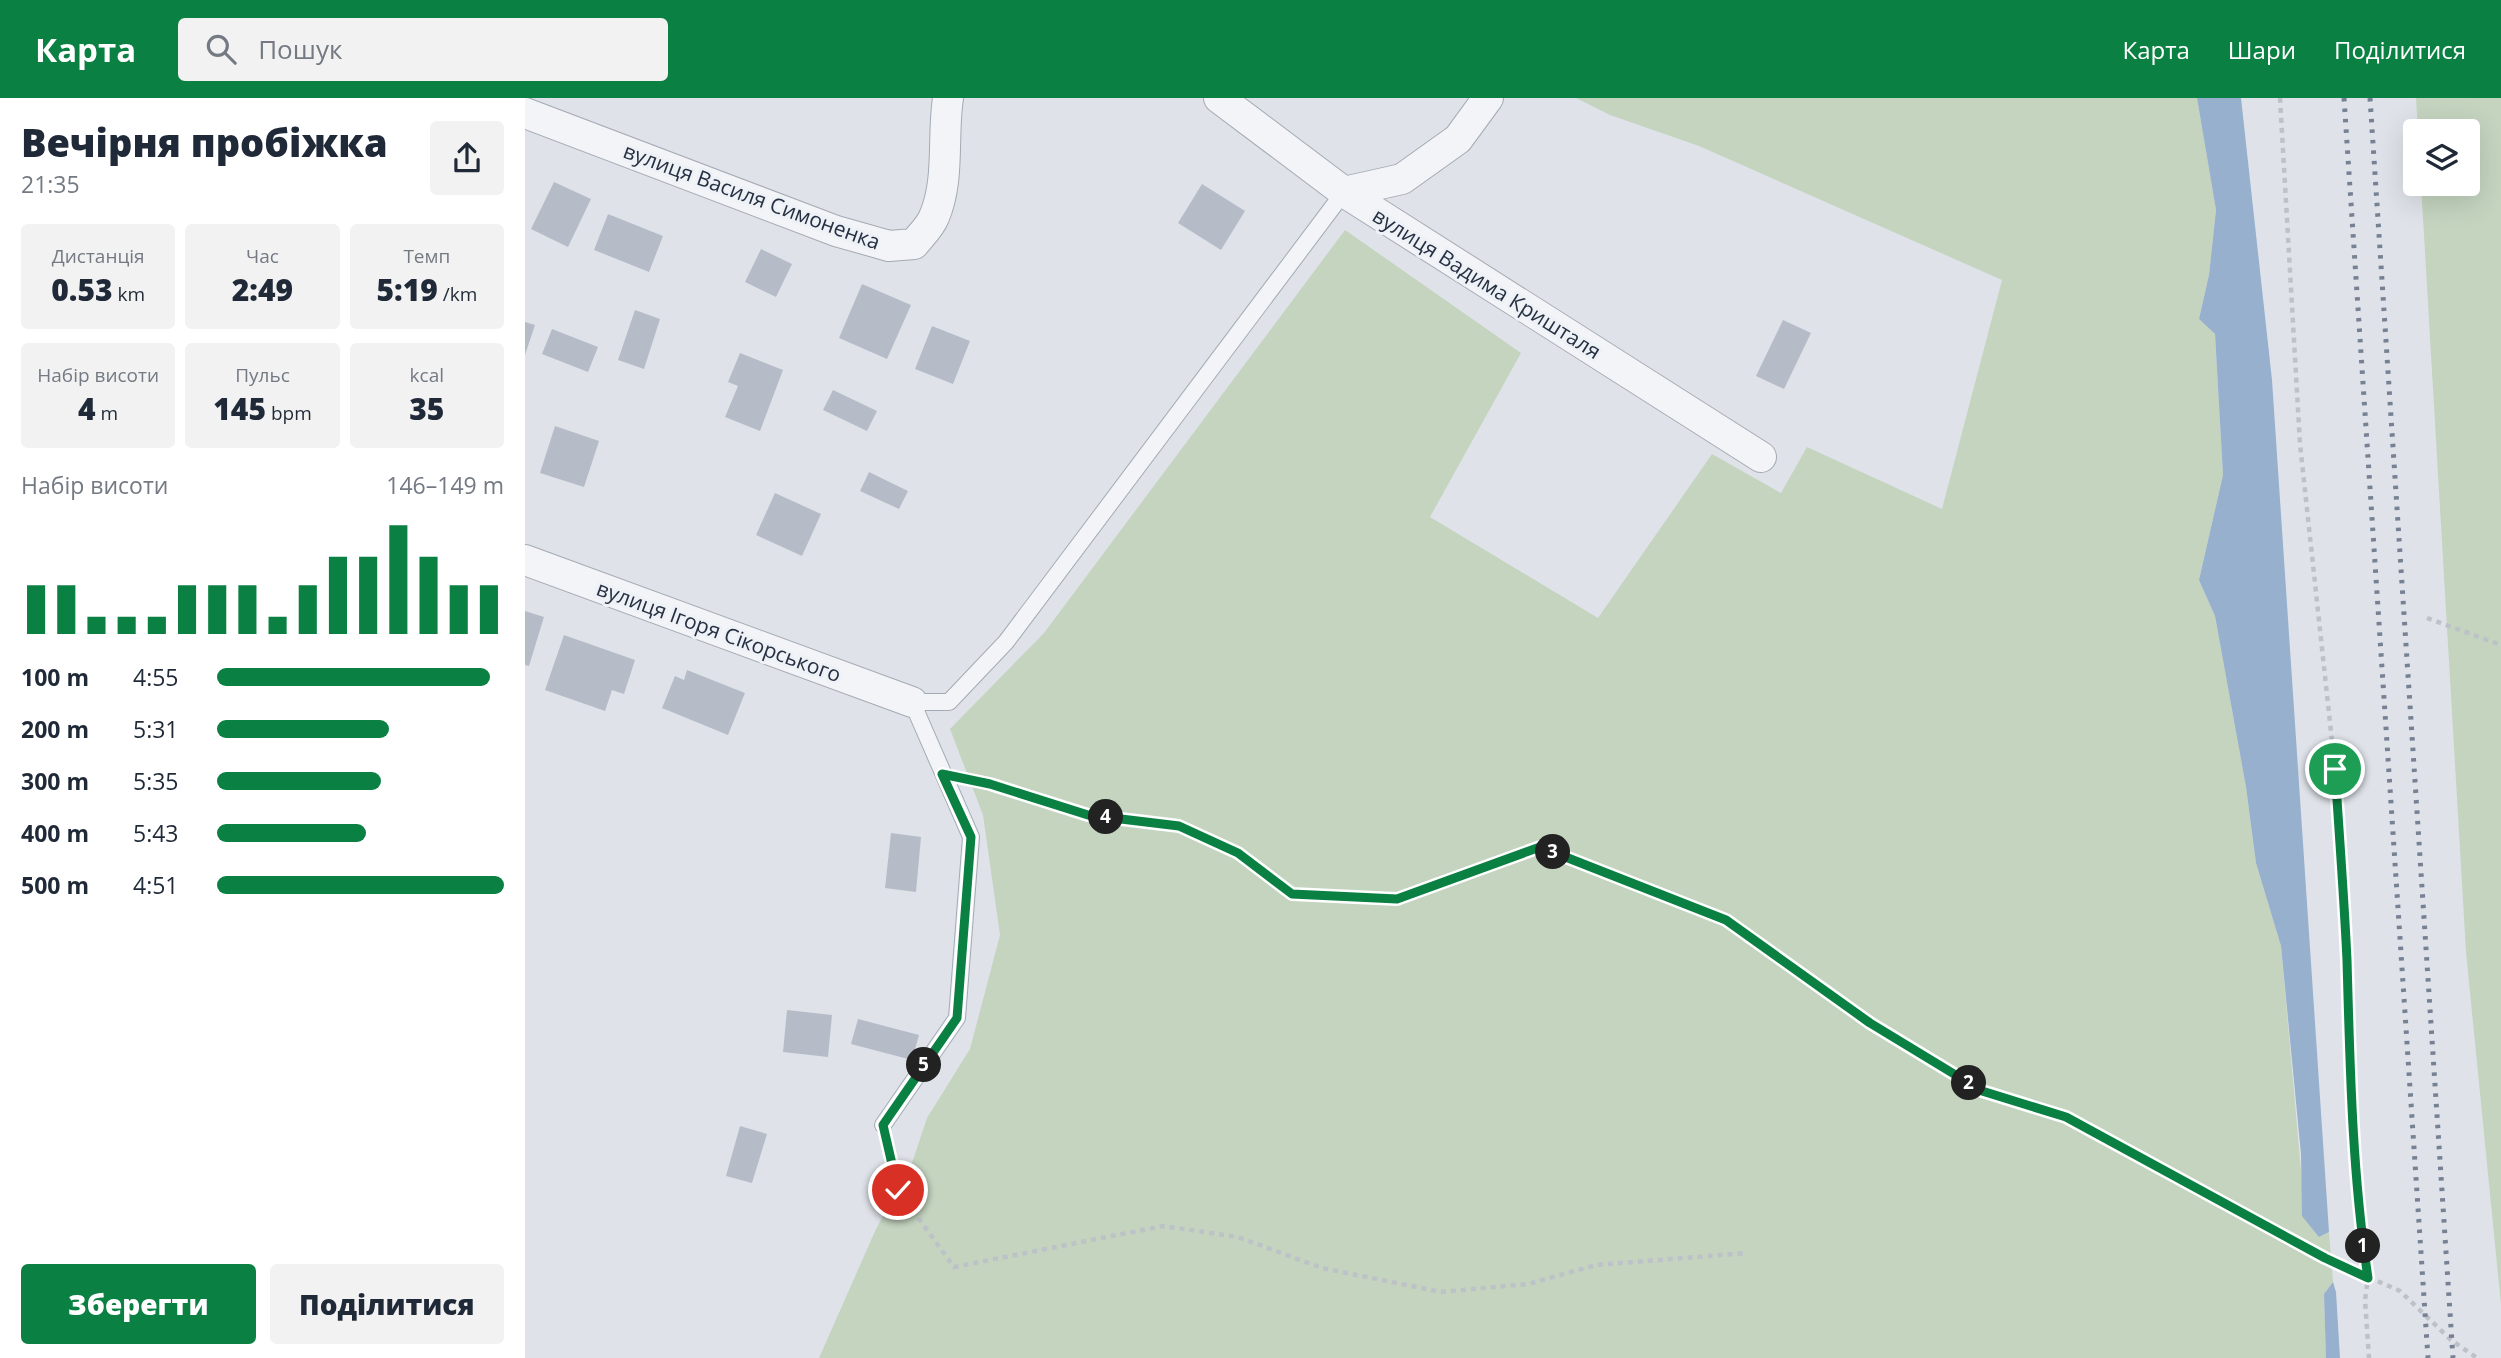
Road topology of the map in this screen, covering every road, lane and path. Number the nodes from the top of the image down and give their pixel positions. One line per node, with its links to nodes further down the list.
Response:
1 (948, 98): 5 (street, вулиця Василя Симоненка)
2 (1219, 98): 6 (street, вулиця Вадима Кришталя)
3 (1489, 98): 6 (street)
4 (2280, 98): 15 (path)
5 (525, 113)
6 (1344, 192): 7 (street, вулиця Вадима Кришталя); 11 (lane)
7 (1761, 457)
8 (525, 560): 11 (street, вулиця Ігоря Сікорського)
9 (2427, 618): 10 (path)
10 (2501, 645)
11 (912, 702): 12 (lane)
12 (942, 774): 13 (lane); 15 (path)
13 (883, 1125): 14 (path)
14 (1746, 1253)
15 (2368, 1278): 16 (path); 17 (path)
16 (2369, 1358)
17 (2477, 1358)

